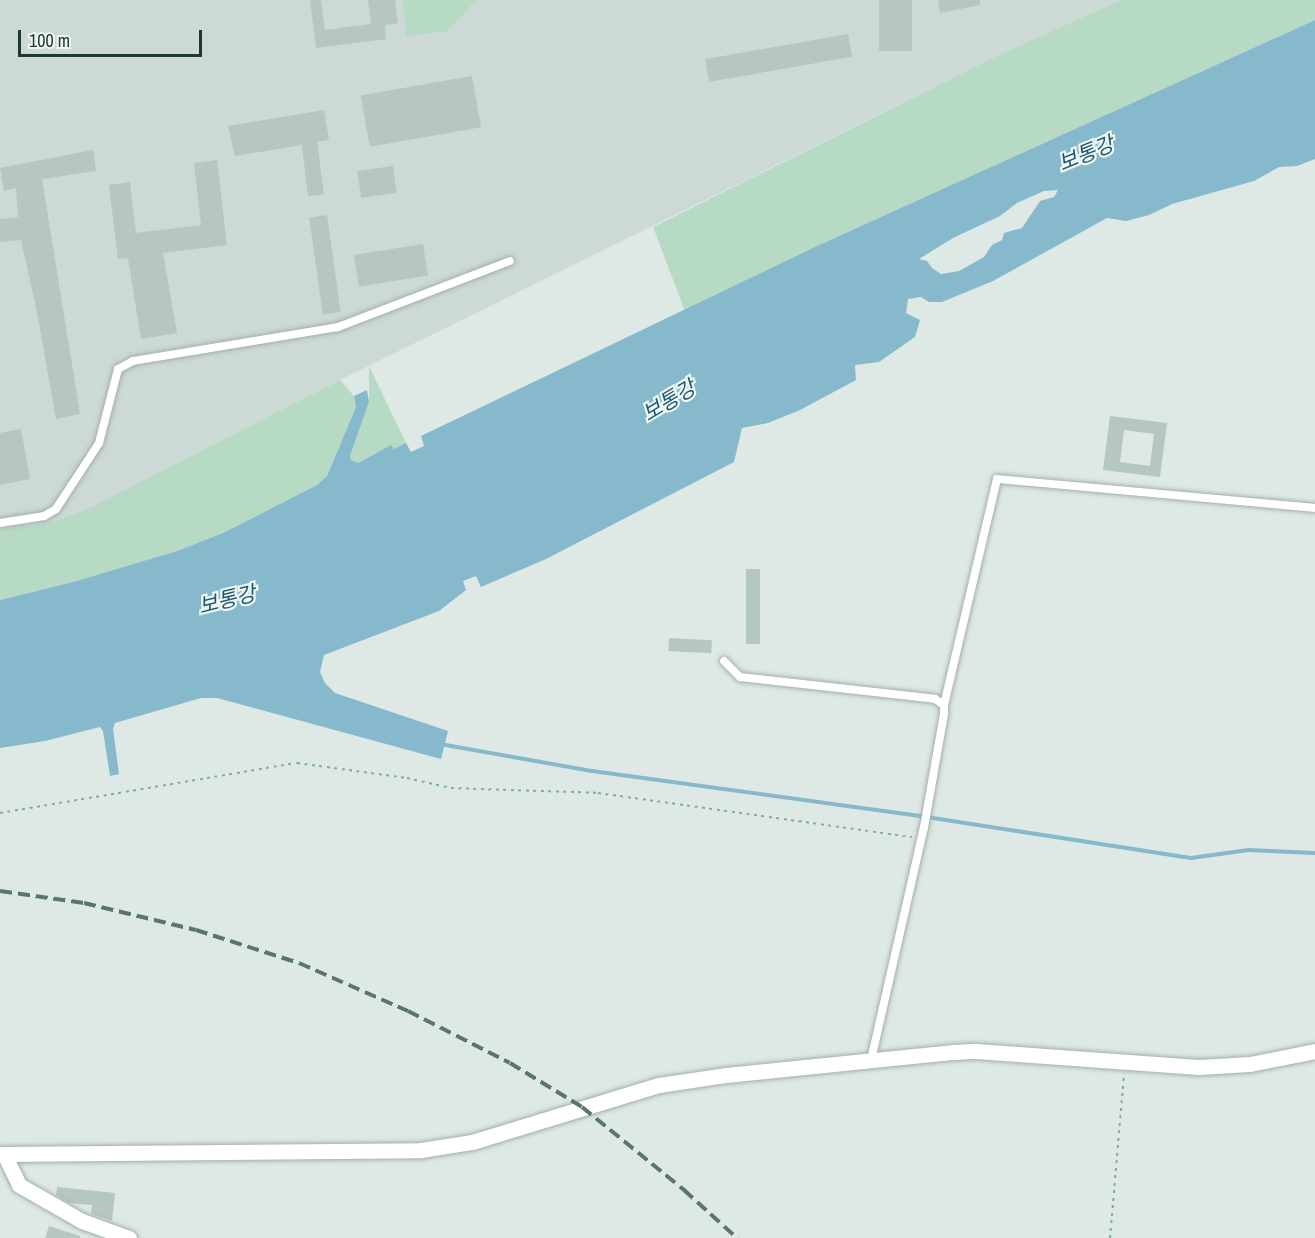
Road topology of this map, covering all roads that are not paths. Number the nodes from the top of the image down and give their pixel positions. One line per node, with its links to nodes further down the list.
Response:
1 (510, 261): 3 (lane)
2 (1315, 508): 5 (lane)
3 (0, 523)
4 (724, 661): 5 (lane)
5 (944, 705): 7 (lane)
6 (1315, 1051): 7 (street)
7 (871, 1062): 8 (street)
8 (2, 1154): 9 (street)
9 (129, 1238)

